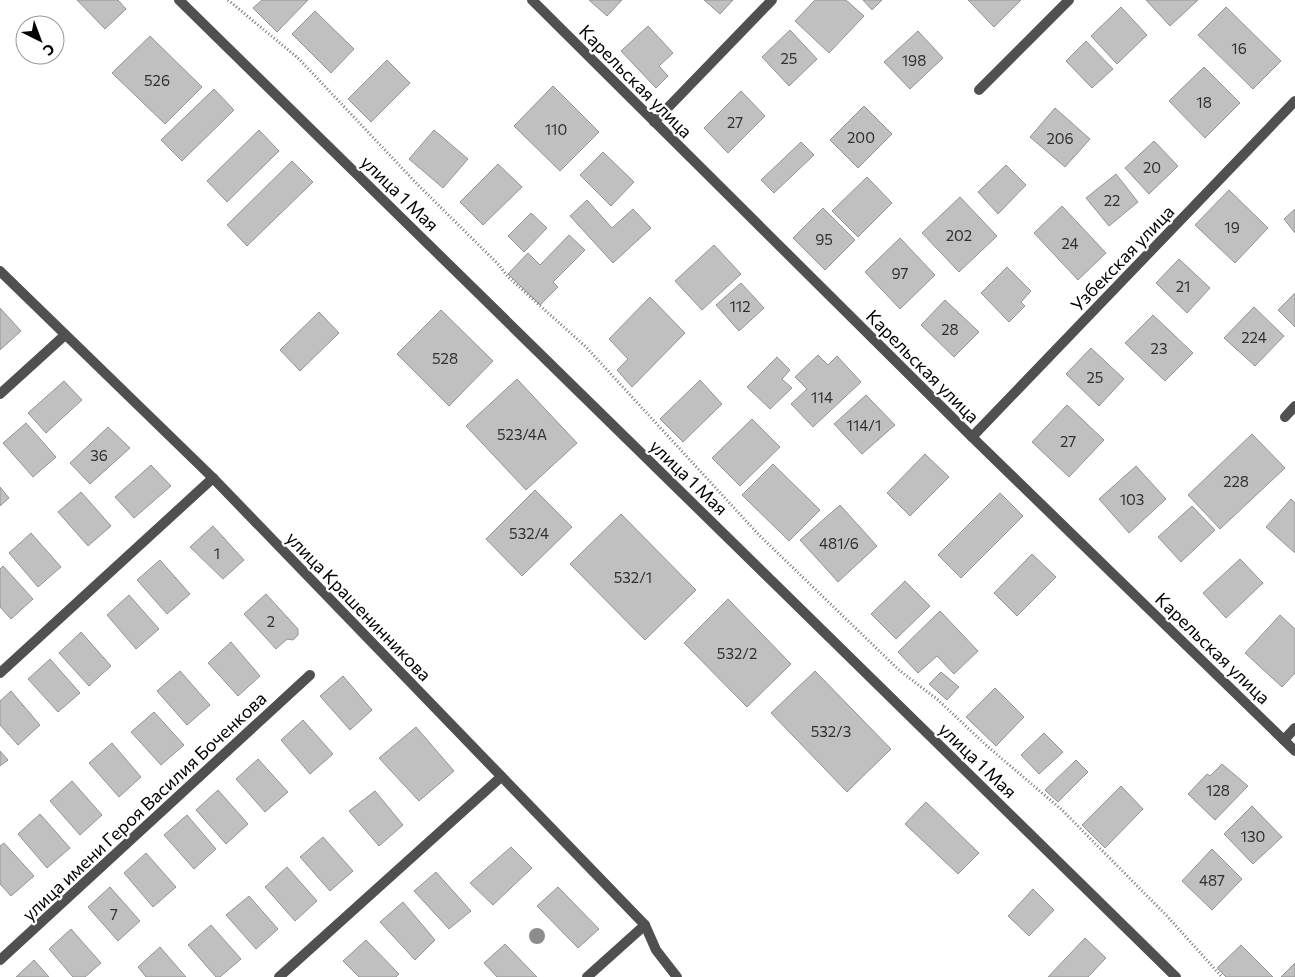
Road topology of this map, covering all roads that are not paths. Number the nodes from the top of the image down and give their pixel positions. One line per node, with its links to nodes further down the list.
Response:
1 (179, 0): 26 (street, улица 1 Мая)
2 (532, 0): 7 (street, Карельская улица)
3 (772, 0): 7 (street)
4 (1069, 0): 5 (street)
5 (978, 90)
6 (1295, 101): 13 (street, Узбекская улица)
7 (654, 122): 13 (street, Карельская улица)
8 (0, 271): 9 (street, улица Крашенинникова)
9 (65, 335): 10 (street); 14 (street, улица Крашенинникова)
10 (0, 394)
11 (1295, 406): 12 (street)
12 (1285, 417)
13 (972, 437): 18 (street, Карельская улица)
14 (213, 478): 15 (street); 20 (street, улица Крашенинникова)
15 (0, 673)
16 (310, 675): 22 (street, улица имени Героя Василия Боченкова)
17 (1295, 728): 18 (street)
18 (1284, 740): 19 (street, Карельская улица)
19 (1295, 751)
20 (501, 776): 21 (street, улица Крашенинникова); 23 (street)
21 (645, 925): 24 (street); 25 (street, улица Крашенинникова)
22 (0, 960)
23 (279, 977)
24 (587, 977)
25 (677, 977)
26 (1176, 977)

